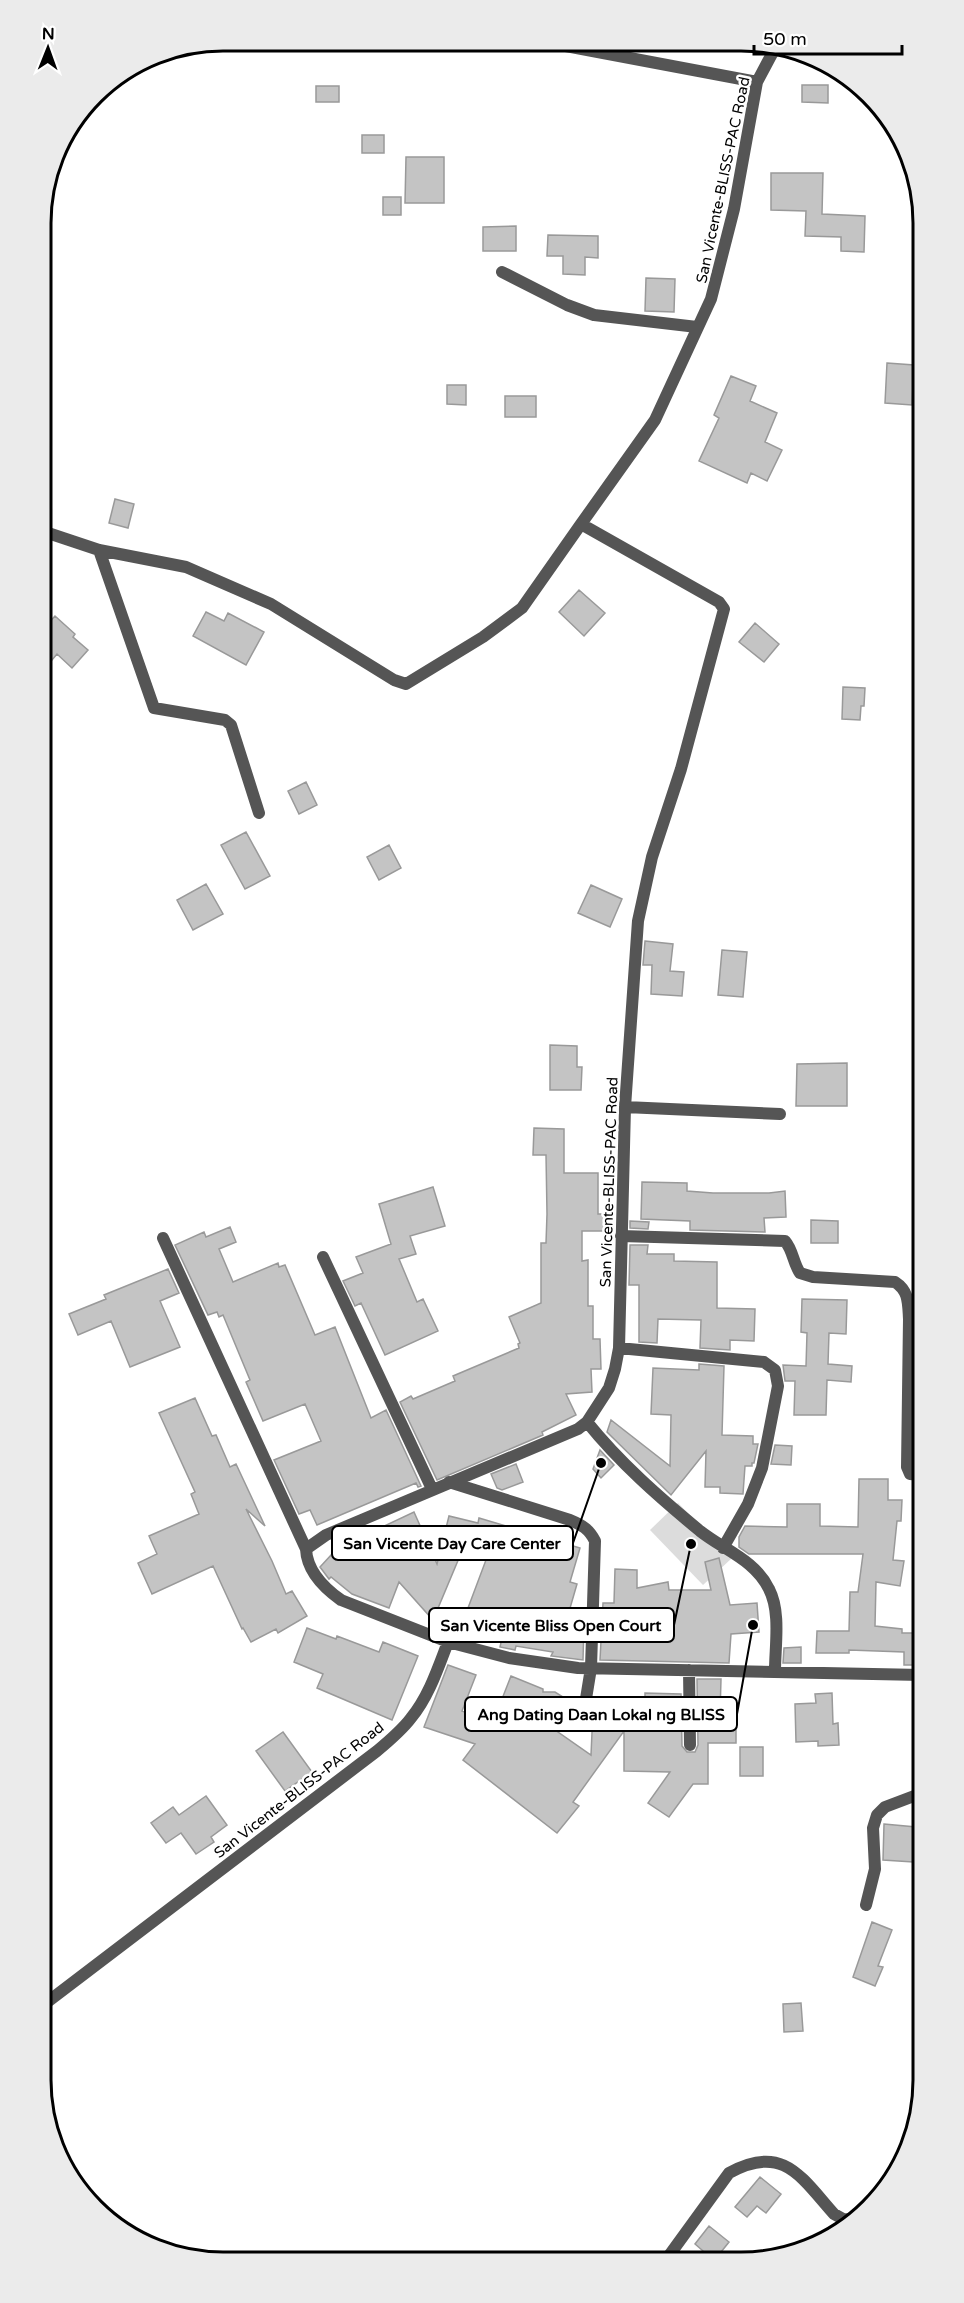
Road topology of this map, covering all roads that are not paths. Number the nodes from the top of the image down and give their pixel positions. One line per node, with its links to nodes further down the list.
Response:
1 (592, 51): 3 (street)
2 (772, 54): 3 (street, San Vicente-BLISS-PAC Road)
3 (757, 82): 5 (street, San Vicente-BLISS-PAC Road)
4 (502, 272): 5 (street)
5 (697, 327): 6 (street, San Vicente-BLISS-PAC Road)
6 (581, 524): 8 (street); 10 (street, San Vicente-BLISS-PAC Road)
7 (51, 534): 8 (street)
8 (99, 550): 9 (street)
9 (259, 813)
10 (626, 1107): 11 (street); 12 (street, San Vicente-BLISS-PAC Road)
11 (780, 1114)
12 (621, 1236): 15 (street, San Vicente-BLISS-PAC Road); 17 (street)
13 (163, 1238): 21 (street)
14 (323, 1257): 19 (street)
15 (619, 1348): 16 (street, San Vicente-BLISS-PAC Road); 20 (street)
16 (587, 1422): 18 (street, San Vicente-BLISS-PAC Road); 20 (street)
17 (913, 1474)
18 (449, 1482): 19 (street, San Vicente-BLISS-PAC Road); 23 (street)
19 (432, 1489): 21 (street, San Vicente-BLISS-PAC Road)
20 (723, 1548): 25 (street)
21 (306, 1549): 22 (street)
22 (448, 1642): 23 (street); 31 (street, San Vicente-BLISS-PAC Road)
23 (591, 1668): 24 (street); 27 (street)
24 (689, 1670): 25 (street); 28 (street)
25 (775, 1671): 26 (street)
26 (913, 1675)
27 (584, 1711)
28 (690, 1745)
29 (913, 1796): 30 (street)
30 (866, 1905)
31 (51, 1999)
32 (842, 2219): 33 (street)
33 (672, 2252)

